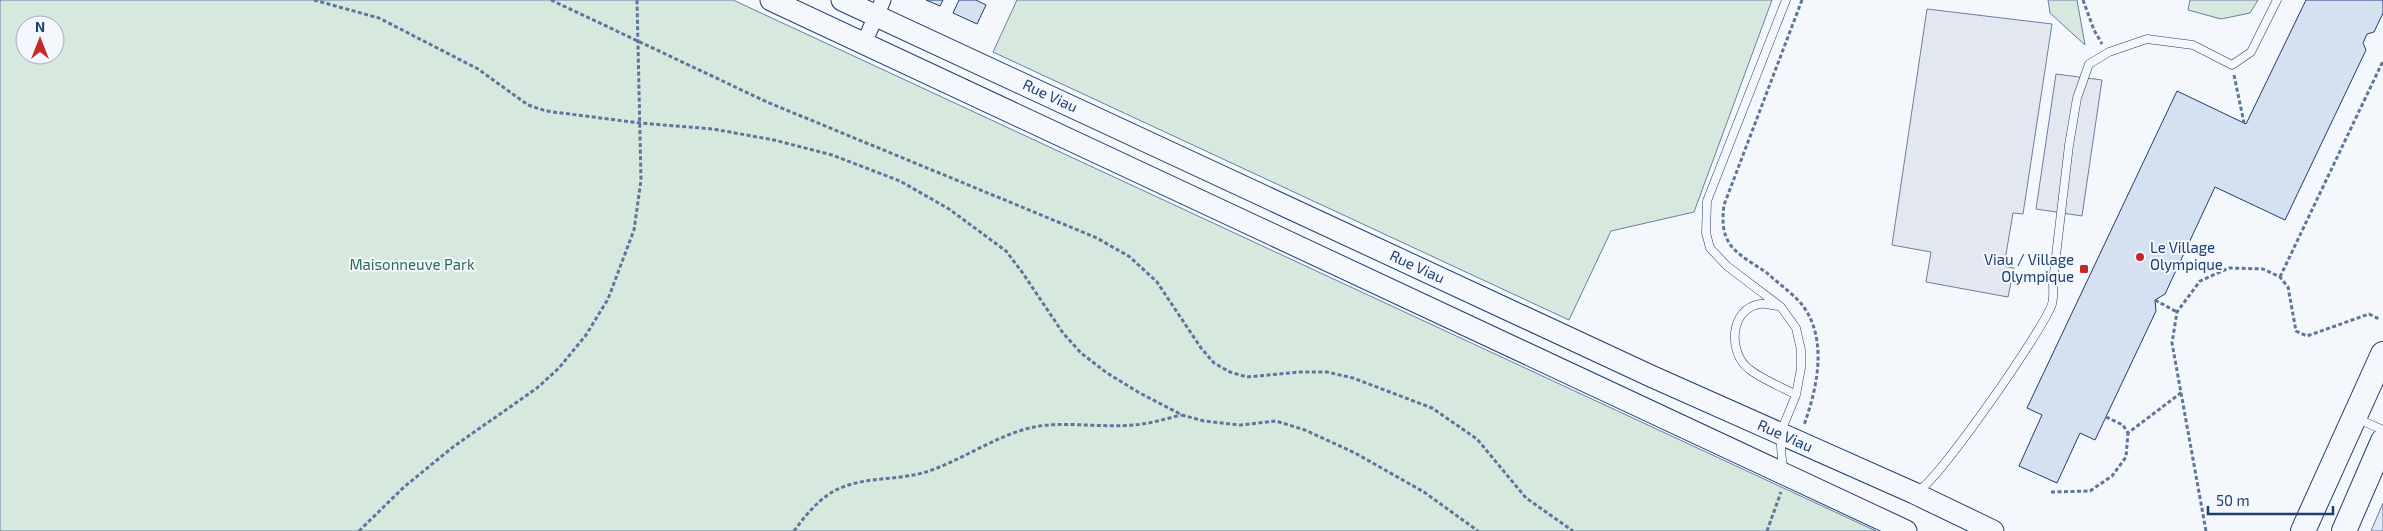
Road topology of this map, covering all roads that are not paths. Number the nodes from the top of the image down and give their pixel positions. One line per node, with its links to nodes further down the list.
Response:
1 (770, 0): 6 (main road, Rue Viau)
2 (842, 0): 5 (main road, Rue Viau)
3 (1786, 0): 7 (lane)
4 (2277, 0): 15 (lane)
5 (880, 8): 6 (street); 12 (main road, Rue Viau)
6 (864, 43): 14 (main road, Rue Viau)
7 (1781, 307): 9 (lane); 9 (lane)
8 (2383, 354): 10 (main road)
9 (1796, 395): 12 (lane)
10 (2355, 417): 11 (lane); 18 (main road)
11 (2383, 430)
12 (1780, 434): 14 (lane); 15 (main road, Rue Viau)
13 (2383, 441): 19 (main road)
14 (1783, 480): 16 (main road, Rue Viau)
15 (1914, 493): 17 (main road, Rue Viau)
16 (1906, 531)
17 (1993, 531)
18 (2303, 531)
19 (2344, 531)

